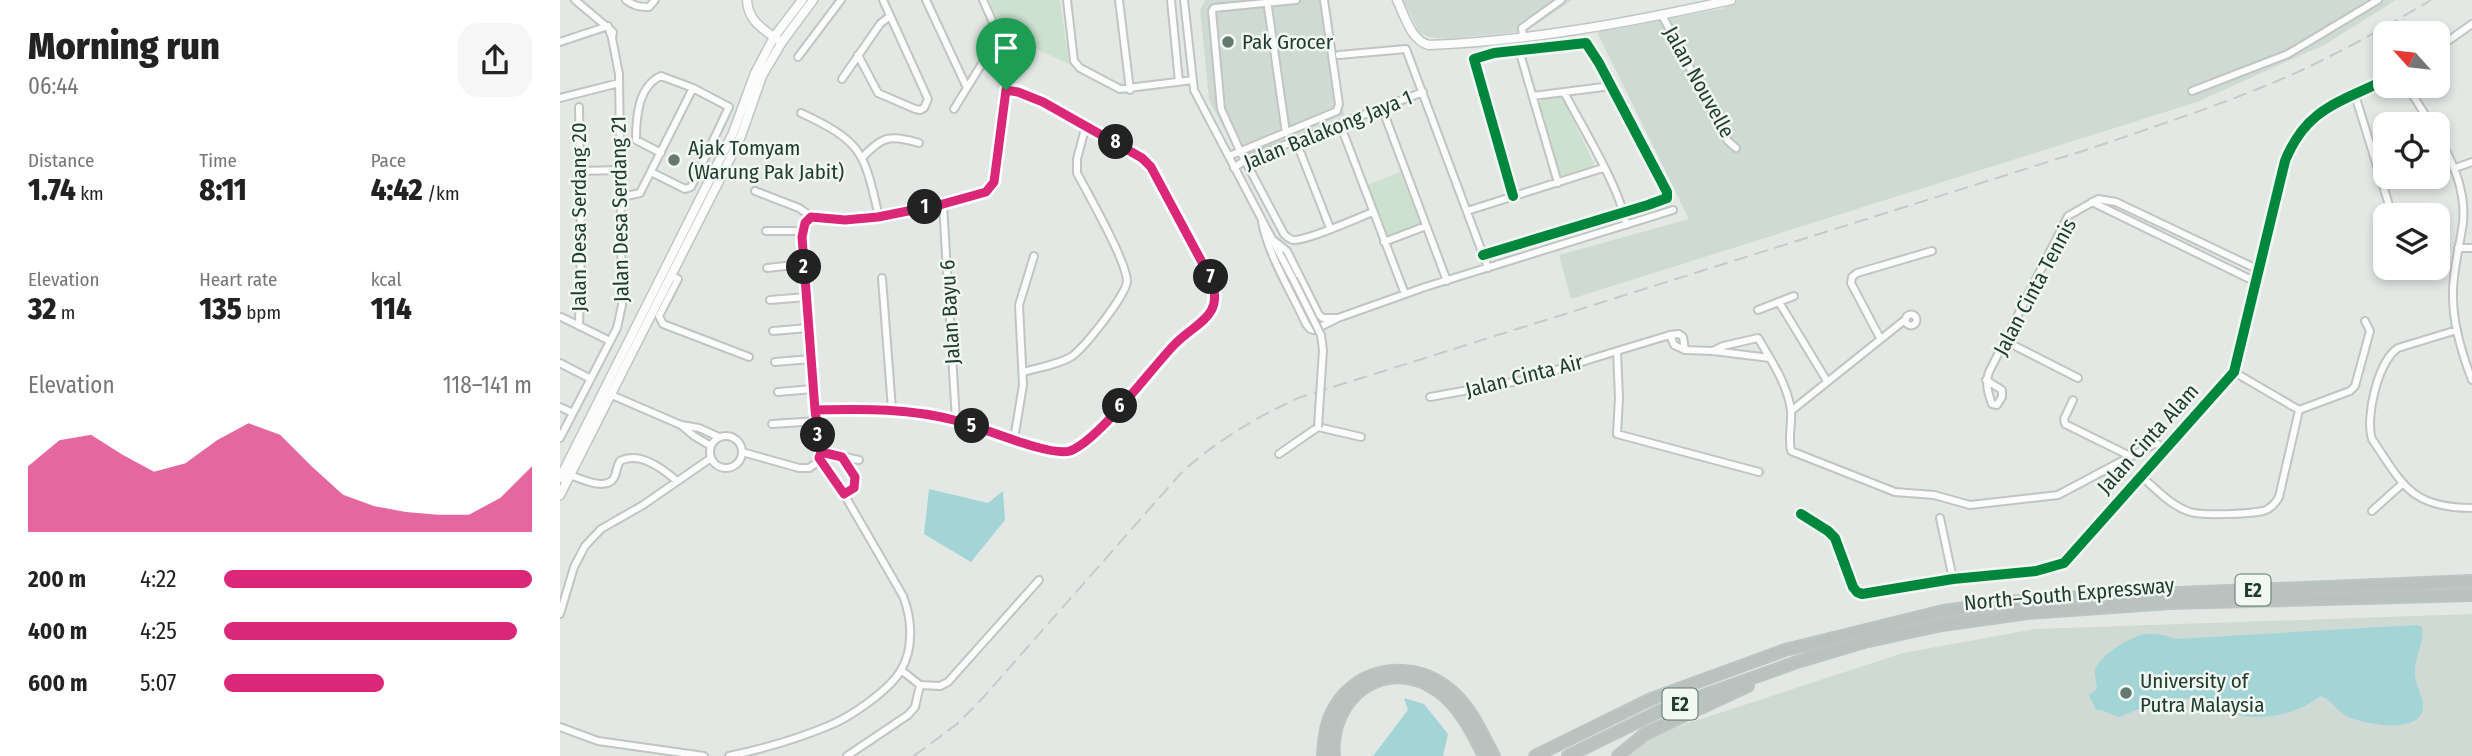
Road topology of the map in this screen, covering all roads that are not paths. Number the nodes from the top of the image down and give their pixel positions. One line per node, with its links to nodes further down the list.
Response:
1 (575, 0): 25 (street)
2 (626, 0): 3 (street)
3 (655, 0)
4 (747, 0): 27 (street)
5 (802, 0): 27 (street)
6 (813, 0): 27 (street)
7 (841, 0): 34 (street)
8 (883, 0): 23 (street)
9 (926, 0): 42 (street)
10 (983, 0): 42 (street)
11 (1066, 0): 44 (street)
12 (1119, 0): 44 (street)
13 (1171, 0): 37 (street)
14 (1184, 0): 36 (street)
15 (1296, 0): 21 (street)
16 (1324, 0): 57 (street)
17 (1397, 0): 26 (street)
18 (1561, 0): 26 (street)
19 (1731, 0): 22 (street)
20 (2378, 0): 45 (street)
21 (1267, 1): 57 (street); 61 (street)
22 (1662, 15): 26 (street); 60 (street, Jalan Nouvelle)
23 (890, 16): 32 (street); 32 (street)
24 (2472, 24): 28 (street)
25 (608, 26): 29 (street); 38 (street, Jalan Desa Serdang 21)
26 (1523, 36)
27 (778, 40): 75 (street)
28 (2450, 40)
29 (560, 42)
30 (1012, 47): 43 (street)
31 (1519, 50): 39 (street); 49 (street); 78 (street)
32 (858, 55): 35 (street)
33 (1339, 55): 46 (street)
34 (798, 57)
35 (842, 79)
36 (1193, 80): 37 (street); 63 (street)
37 (1179, 82): 44 (street)
38 (618, 83): 50 (street); 71 (street, Jalan Desa Serdang 21)
39 (1611, 86): 47 (street); 88 (street)
40 (2373, 86): 48 (street, Jalan Cinta Alam)
41 (693, 88): 62 (street); 62 (street); 73 (street)
42 (967, 88): 53 (street)
43 (1006, 90): 56 (street); 83 (street)
44 (1130, 90)
45 (2192, 91)
46 (1423, 92): 52 (street, Jalan Balakong Jaya 1); 85 (street)
47 (1564, 92): 49 (street); 69 (street)
48 (2355, 95): 82 (street); 107 (street, Jalan Cinta Alam)
49 (1533, 96): 76 (street)
50 (560, 98)
51 (579, 107): 72 (street, Jalan Desa Serdang 20)
52 (1382, 108): 55 (street, Jalan Balakong Jaya 1); 93 (street)
53 (954, 109)
54 (801, 113): 64 (street)
55 (1340, 124): 58 (street, Jalan Balakong Jaya 1); 87 (street)
56 (1086, 125): 138 (street); 164 (street)
57 (1286, 133): 61 (street)
58 (1296, 141): 66 (street, Jalan Balakong Jaya 1); 94 (street)
59 (919, 143): 64 (street)
60 (1736, 148)
61 (1240, 151): 63 (street); 66 (street)
62 (661, 153): 74 (street)
63 (1229, 156): 68 (street)
64 (863, 157): 90 (street)
65 (2450, 159): 70 (street)
66 (1245, 160): 68 (street, Jalan Balakong Jaya 1); 94 (street)
67 (2472, 162): 70 (street)
68 (1234, 168): 91 (street)
69 (1603, 168): 76 (street); 88 (street)
70 (2455, 168): 99 (street)
71 (621, 170): 72 (street); 79 (street, Jalan Desa Serdang 21)
72 (580, 171): 122 (street, Jalan Desa Serdang 20)
73 (699, 171): 74 (street); 75 (street)
74 (651, 172): 79 (street)
75 (715, 179): 108 (street); 147 (street)
76 (1558, 183): 78 (street)
77 (755, 191): 89 (street)
78 (1513, 196): 85 (street)
79 (622, 197): 128 (street, Jalan Desa Serdang 21)
80 (2092, 202): 81 (street, Jalan Cinta Tennis); 86 (street, Jalan Cinta Tennis); 129 (street, Jalan Cinta Tennis)
81 (2116, 202): 86 (street); 107 (street, Jalan Cinta Tennis)
82 (2388, 203)
83 (943, 204): 90 (street); 157 (street, Jalan Bayu 6)
84 (1673, 210): 92 (street)
85 (1467, 211): 102 (street)
86 (2112, 211): 111 (street, Jalan Cinta Tennis)
87 (1373, 212): 94 (street); 98 (street)
88 (1624, 212): 92 (street); 102 (street)
89 (811, 217): 90 (street); 96 (street)
90 (878, 217)
91 (1262, 222): 97 (street); 118 (street)
92 (1626, 225): 106 (street)
93 (1426, 226): 98 (street); 110 (street)
94 (1330, 228)
95 (766, 231): 96 (street)
96 (803, 231): 104 (street)
97 (1271, 238): 118 (street); 160 (street, bridge)
98 (1384, 242): 112 (street)
99 (2458, 248): 100 (street); 124 (street)
100 (2472, 248)
101 (1932, 251): 127 (street)
102 (1483, 255): 106 (street)
103 (1034, 256): 138 (street)
104 (803, 264): 105 (street); 114 (street)
105 (767, 268)
106 (1488, 268): 110 (street)
107 (2259, 270): 111 (street, Jalan Cinta Alam)
108 (672, 276): 133 (street); 147 (street)
109 (882, 278): 151 (street)
110 (1447, 281): 112 (street)
111 (2256, 282): 139 (street, Jalan Cinta Alam)
112 (1405, 295): 118 (street)
113 (1794, 296): 116 (street)
114 (806, 297): 115 (street); 123 (street)
115 (770, 300)
116 (1779, 302): 117 (street); 144 (street)
117 (1758, 310)
118 (1338, 318)
119 (562, 319): 122 (street)
120 (1906, 319): 127 (street)
121 (2365, 321): 153 (street)
122 (579, 326): 128 (street)
123 (808, 328): 125 (street); 135 (street)
124 (2457, 330): 143 (street); 179 (street)
125 (773, 331)
126 (1670, 335): 130 (street); 130 (street); 131 (street, Jalan Cinta Air)
127 (1880, 338): 144 (street)
128 (610, 341): 141 (street, Jalan Desa Serdang 21)
129 (2005, 341): 140 (street); 142 (street, Jalan Cinta Tennis)
130 (1685, 350): 132 (street)
131 (1617, 351): 148 (street, Jalan Cinta Air); 174 (street)
132 (1713, 351): 134 (street); 134 (street)
133 (749, 357)
134 (1770, 358): 154 (street)
135 (811, 359): 136 (street); 145 (street)
136 (775, 362)
137 (560, 363): 141 (street)
138 (1023, 372): 164 (street)
139 (2234, 372): 153 (street); 166 (street, Jalan Cinta Alam)
140 (2078, 378)
141 (591, 379): 155 (street, Jalan Desa Serdang 21)
142 (1986, 380)
143 (2472, 380)
144 (1827, 381): 154 (street)
145 (813, 389): 146 (street); 152 (street)
146 (778, 392)
147 (609, 393): 159 (street); 175 (street); 177 (street)
148 (1430, 397)
149 (2073, 400): 170 (street)
150 (560, 407): 155 (street)
151 (892, 409): 152 (street); 157 (street)
152 (815, 410): 156 (street)
153 (2299, 410): 176 (street)
154 (1791, 411): 170 (street)
155 (573, 413): 163 (street, Jalan Desa Serdang 21)
156 (817, 421): 158 (street); 169 (street)
157 (956, 421): 164 (street)
158 (772, 424)
159 (681, 425): 161 (street); 165 (street)
160 (1318, 427): 162 (street); 168 (street)
161 (719, 437): 165 (street); 167 (street)
162 (1361, 437)
163 (560, 438)
164 (1014, 439)
165 (711, 446): 172 (street)
166 (2164, 449): 170 (street); 176 (street, Jalan Cinta Alam)
167 (742, 452): 169 (street); 172 (street)
168 (1279, 454)
169 (820, 455): 171 (street); 180 (street)
170 (2130, 456)
171 (842, 457): 173 (street); 180 (street)
172 (711, 458): 178 (street)
173 (859, 460)
174 (1759, 472)
175 (570, 475): 178 (street); 181 (street)
176 (2141, 476): 186 (street, Jalan Cinta Alam)
177 (560, 478)
178 (677, 481): 190 (street)
179 (2402, 484): 182 (street); 183 (street)
180 (844, 494): 192 (street)
181 (560, 495)
182 (2472, 508)
183 (2372, 511)
184 (1801, 514): 186 (street, Jalan Cinta Alam)
185 (1940, 518): 186 (street)
186 (1954, 579)
187 (1039, 580): 193 (street)
188 (2472, 581): 195 (highway, North–South Expressway / E2)
189 (2472, 595): 191 (highway, North–South Expressway / E2)
190 (560, 614)
191 (1797, 662): 205 (highway, North–South Expressway / E2); 206 (highway)
192 (901, 670): 193 (street); 197 (street)
193 (920, 685): 198 (street)
194 (560, 727): 196 (street)
195 (1569, 738): 203 (highway); 204 (highway, North–South Expressway / E2)
196 (704, 756)
197 (729, 756)
198 (847, 756)
199 (1323, 756): 202 (highway)
200 (1334, 756): 201 (highway)
201 (1485, 756)
202 (1494, 756)
203 (1523, 756)
204 (1535, 756)
205 (1568, 756)
206 (1618, 756)

